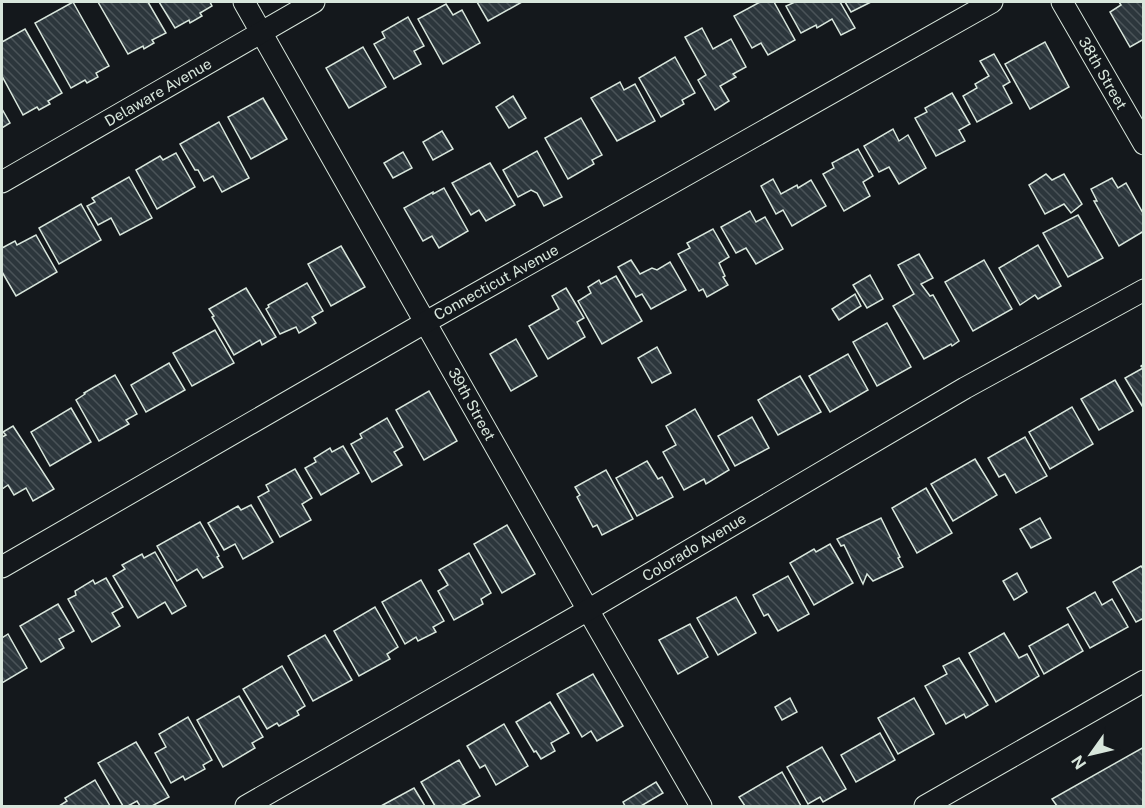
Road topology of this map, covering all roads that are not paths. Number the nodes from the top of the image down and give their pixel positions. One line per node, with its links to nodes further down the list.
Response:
1 (244, 2): 5 (street, 39th Street)
2 (314, 2): 5 (street, Delaware Avenue)
3 (992, 2): 9 (street, Connecticut Avenue)
4 (1062, 2): 6 (street, 38th Street)
5 (262, 32): 7 (street, Delaware Avenue); 9 (street, 39th Street)
6 (1143, 144)
7 (2, 182)
8 (1143, 290): 11 (street, Colorado Avenue)
9 (426, 322): 10 (street, Connecticut Avenue); 11 (street, 39th Street)
10 (2, 567)
11 (588, 610): 13 (street, Colorado Avenue); 14 (street, 39th Street)
12 (1143, 681): 15 (street)
13 (246, 807)
14 (701, 807)
15 (925, 807)

